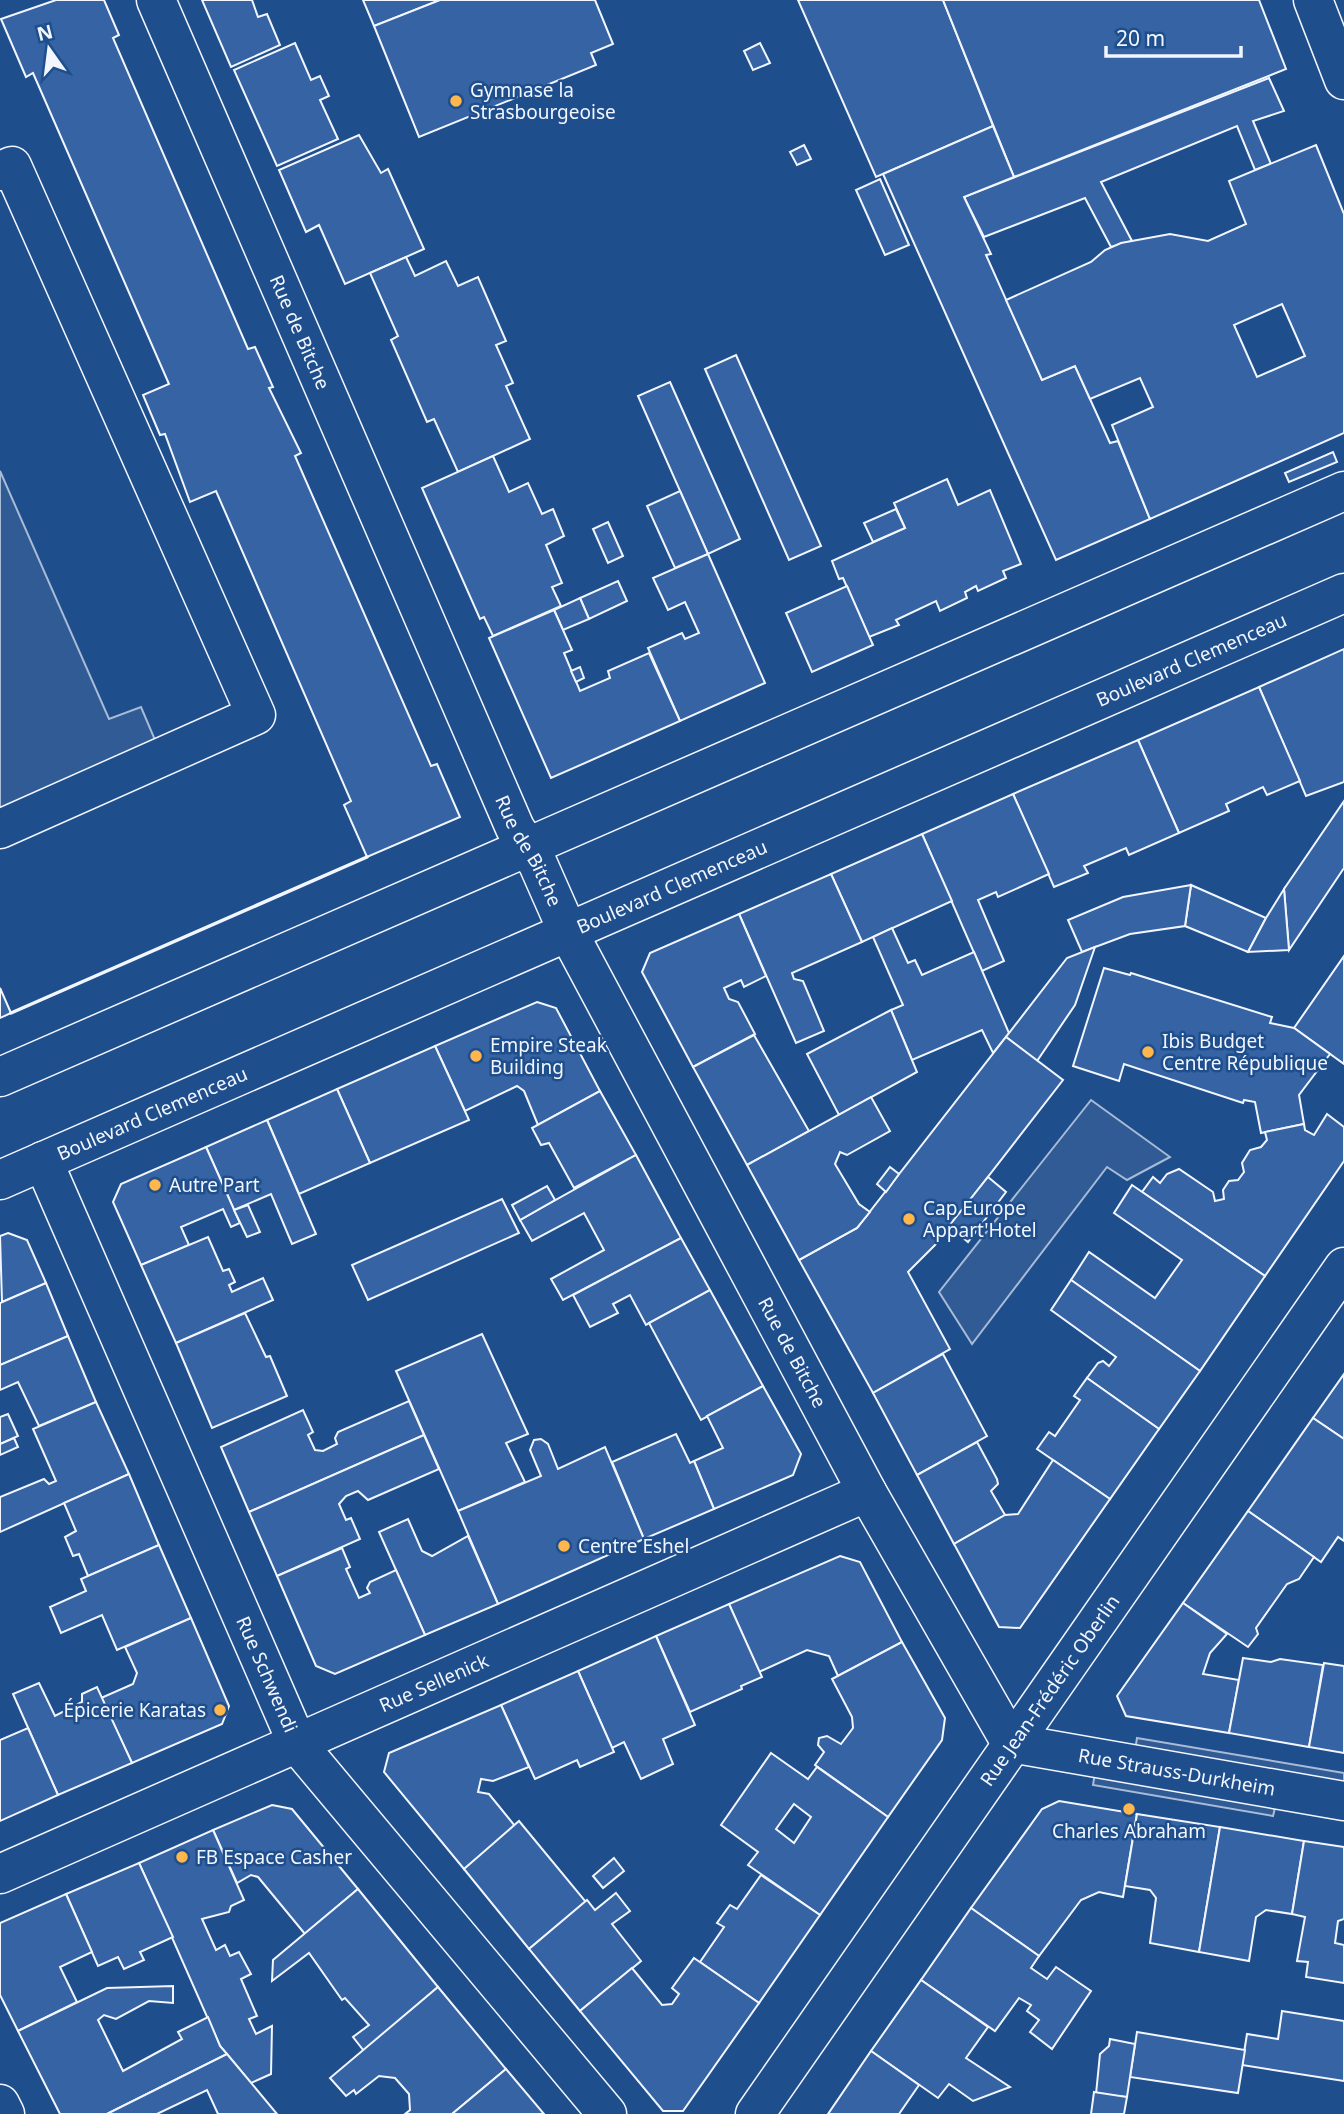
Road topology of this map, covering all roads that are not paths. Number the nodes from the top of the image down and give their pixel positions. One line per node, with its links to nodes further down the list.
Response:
1 (156, 0): 8 (street, Rue de Bitche)
2 (1313, 0): 3 (street)
3 (1344, 80)
4 (0, 171): 7 (street)
5 (1344, 491): 8 (street)
6 (1344, 593): 9 (street, Boulevard Clemenceau)
7 (0, 829)
8 (527, 846): 9 (street, Rue de Bitche); 10 (street)
9 (568, 932): 11 (street, Boulevard Clemenceau); 14 (street, Rue de Bitche)
10 (0, 1077)
11 (43, 1161): 12 (street, Boulevard Clemenceau); 16 (street, Rue Schwendi)
12 (0, 1180)
13 (1344, 1267): 15 (street, Rue Jean-Frédéric Oberlin)
14 (867, 1492): 15 (street, Rue de Bitche); 16 (street, Rue Sellenick)
15 (1012, 1743): 17 (street, Rue Strauss-Durkheim); 22 (street, Rue Jean-Frédéric Oberlin)
16 (298, 1745): 18 (street, Rue Sellenick); 21 (street, Rue Schwendi)
17 (1344, 1801)
18 (0, 1874)
19 (0, 2104): 20 (street)
20 (5, 2114)
21 (607, 2114)
22 (755, 2114)

